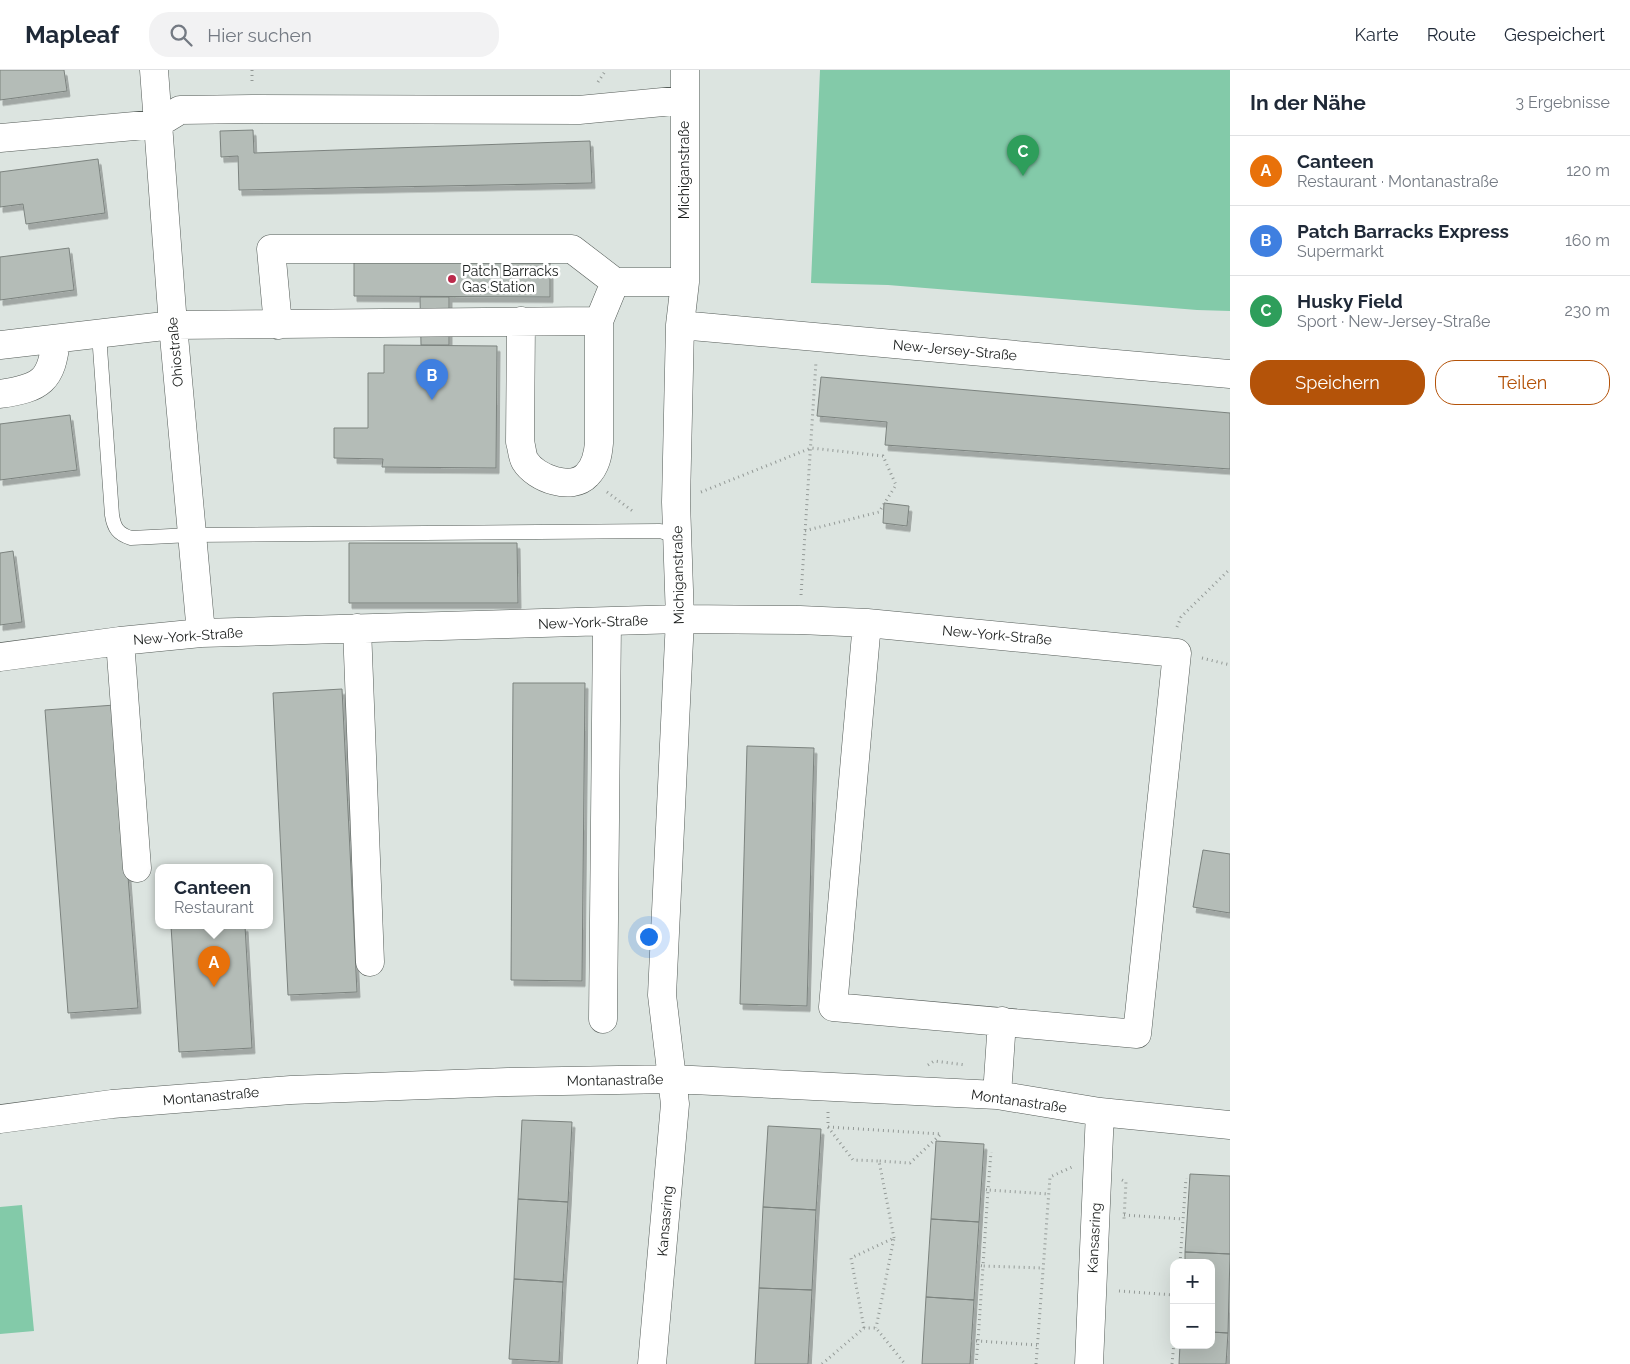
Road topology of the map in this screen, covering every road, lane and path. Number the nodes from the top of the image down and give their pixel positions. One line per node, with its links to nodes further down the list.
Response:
1 (154, 70): 4 (street, Ohiostraße)
2 (685, 70): 3 (street, Michiganstraße)
3 (684, 100): 4 (street); 7 (street, Michiganstraße)
4 (157, 124): 5 (street); 10 (street, Ohiostraße)
5 (0, 138)
6 (615, 282): 7 (street); 9 (street); 11 (street)
7 (684, 282): 12 (street, Michiganstraße)
8 (521, 321): 9 (street); 11 (street); 20 (street)
9 (599, 321): 20 (street)
10 (173, 325): 11 (street); 13 (street); 24 (street, Ohiostraße)
11 (278, 325)
12 (680, 326): 14 (street, New-Jersey-Straße); 21 (street, Michiganstraße)
13 (99, 334): 15 (street); 24 (lane)
14 (818, 338): 17 (street, New-Jersey-Straße); 19 (path)
15 (56, 339): 16 (street); 18 (street)
16 (0, 345)
17 (1230, 374)
18 (0, 394)
19 (811, 448): 21 (path); 22 (path); 22 (path)
20 (586, 477): 23 (path)
21 (676, 502): 23 (street, Michiganstraße)
22 (804, 531): 27 (path)
23 (668, 533): 24 (lane); 26 (street, Michiganstraße)
24 (192, 535): 31 (street, Ohiostraße)
25 (1230, 569): 33 (path)
26 (680, 619): 27 (street, New-York-Straße); 28 (street, New-York-Straße); 39 (street, Michiganstraße)
27 (800, 620): 29 (street, New-York-Straße)
28 (607, 622): 30 (street, New-York-Straße); 37 (street)
29 (867, 623): 33 (street, New-York-Straße); 38 (street)
30 (357, 628): 31 (street, New-York-Straße); 36 (street)
31 (201, 633): 32 (street, New-York-Straße)
32 (120, 641): 34 (street, New-York-Straße); 35 (street)
33 (1172, 652): 38 (street)
34 (5, 656)
35 (137, 868)
36 (370, 962)
37 (603, 1019)
38 (1002, 1021): 40 (street)
39 (672, 1079): 40 (street, Montanastraße); 42 (street, Montanastraße); 65 (street, Kansasring)
40 (997, 1095): 41 (street, Montanastraße)
41 (1100, 1112): 43 (street, Montanastraße); 69 (street, Kansasring)
42 (0, 1119)
43 (1230, 1125)
44 (828, 1127): 52 (path)
45 (991, 1152): 48 (path)
46 (1186, 1178): 51 (path)
47 (981, 1189): 48 (path)
48 (988, 1190): 49 (path); 55 (path)
49 (1049, 1194)
50 (1124, 1215): 51 (path)
51 (1183, 1219): 53 (path)
52 (894, 1238): 59 (path); 60 (path)
53 (1180, 1259)
54 (976, 1265): 55 (path)
55 (983, 1266): 56 (path); 62 (path)
56 (1043, 1268)
57 (1118, 1291): 58 (path)
58 (1170, 1295)
59 (864, 1328): 60 (path); 66 (path)
60 (876, 1328): 67 (path)
61 (971, 1342): 62 (path)
62 (978, 1342): 63 (path); 68 (path)
63 (1037, 1345)
64 (1173, 1349): 70 (path)
65 (652, 1364)
66 (822, 1364)
67 (905, 1364)
68 (976, 1364)
69 (1089, 1364)
70 (1172, 1364)

